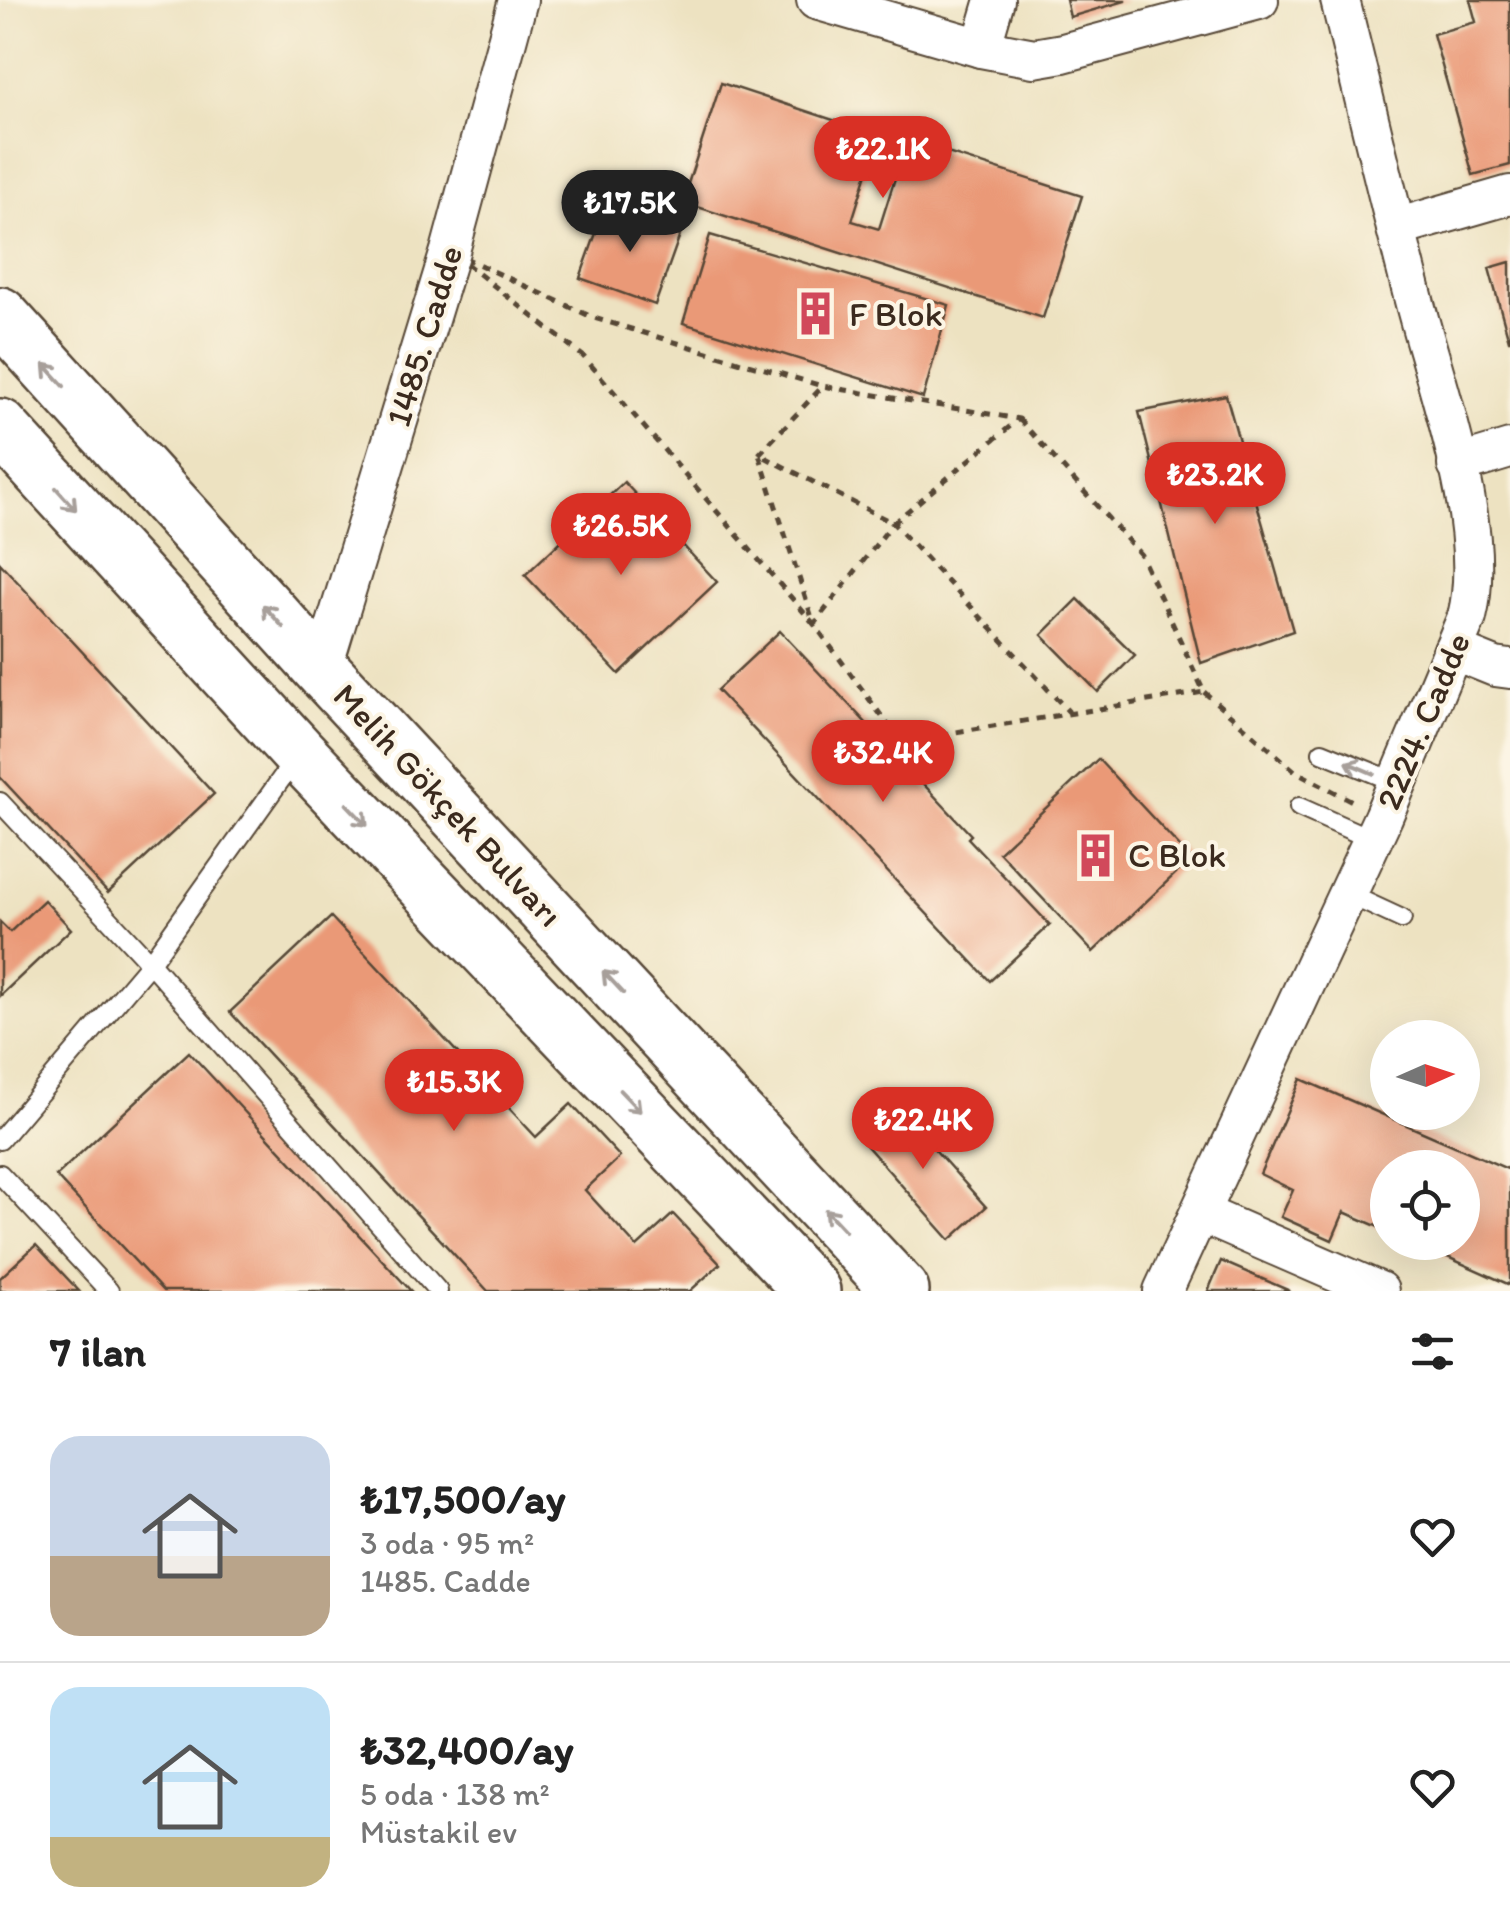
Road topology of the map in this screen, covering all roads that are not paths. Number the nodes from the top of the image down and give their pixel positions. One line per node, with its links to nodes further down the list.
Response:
1 (518, 0): 14 (street, 1485. Cadde)
2 (816, 0): 6 (street)
3 (995, 0): 6 (street)
4 (1259, 0): 6 (street)
5 (1340, 0): 8 (street, 2224. Cadde)
6 (981, 48)
7 (1510, 195): 8 (street)
8 (1396, 228): 12 (street, 2224. Cadde)
9 (0, 315): 14 (main road, Melih Gökçek Bulvarı, one-way to 9)
10 (0, 427): 17 (main road, Melih Gökçek Bulvarı, one-way to 17)
11 (1510, 450): 12 (street)
12 (1457, 465): 13 (street, 2224. Cadde)
13 (1453, 650): 15 (street); 20 (street, 2224. Cadde)
14 (322, 670): 30 (main road, Melih Gökçek Bulvarı, one-way to 14)
15 (1510, 670)
16 (1322, 752): 20 (lane, one-way to 16)
17 (299, 753): 23 (lane); 29 (main road, Melih Gökçek Bulvarı, one-way to 29)
18 (0, 802): 23 (lane)
19 (1299, 807): 20 (lane)
20 (1385, 813): 21 (street, 2224. Cadde)
21 (1348, 894): 22 (lane); 26 (street, 2224. Cadde)
22 (1402, 919)
23 (150, 963): 24 (lane); 28 (lane)
24 (0, 1140)
25 (0, 1174): 27 (lane)
26 (1200, 1213): 31 (street, 2224. Cadde); 32 (street)
27 (110, 1291)
28 (438, 1291)
29 (812, 1291)
30 (902, 1291)
31 (1163, 1291)
32 (1379, 1291)

